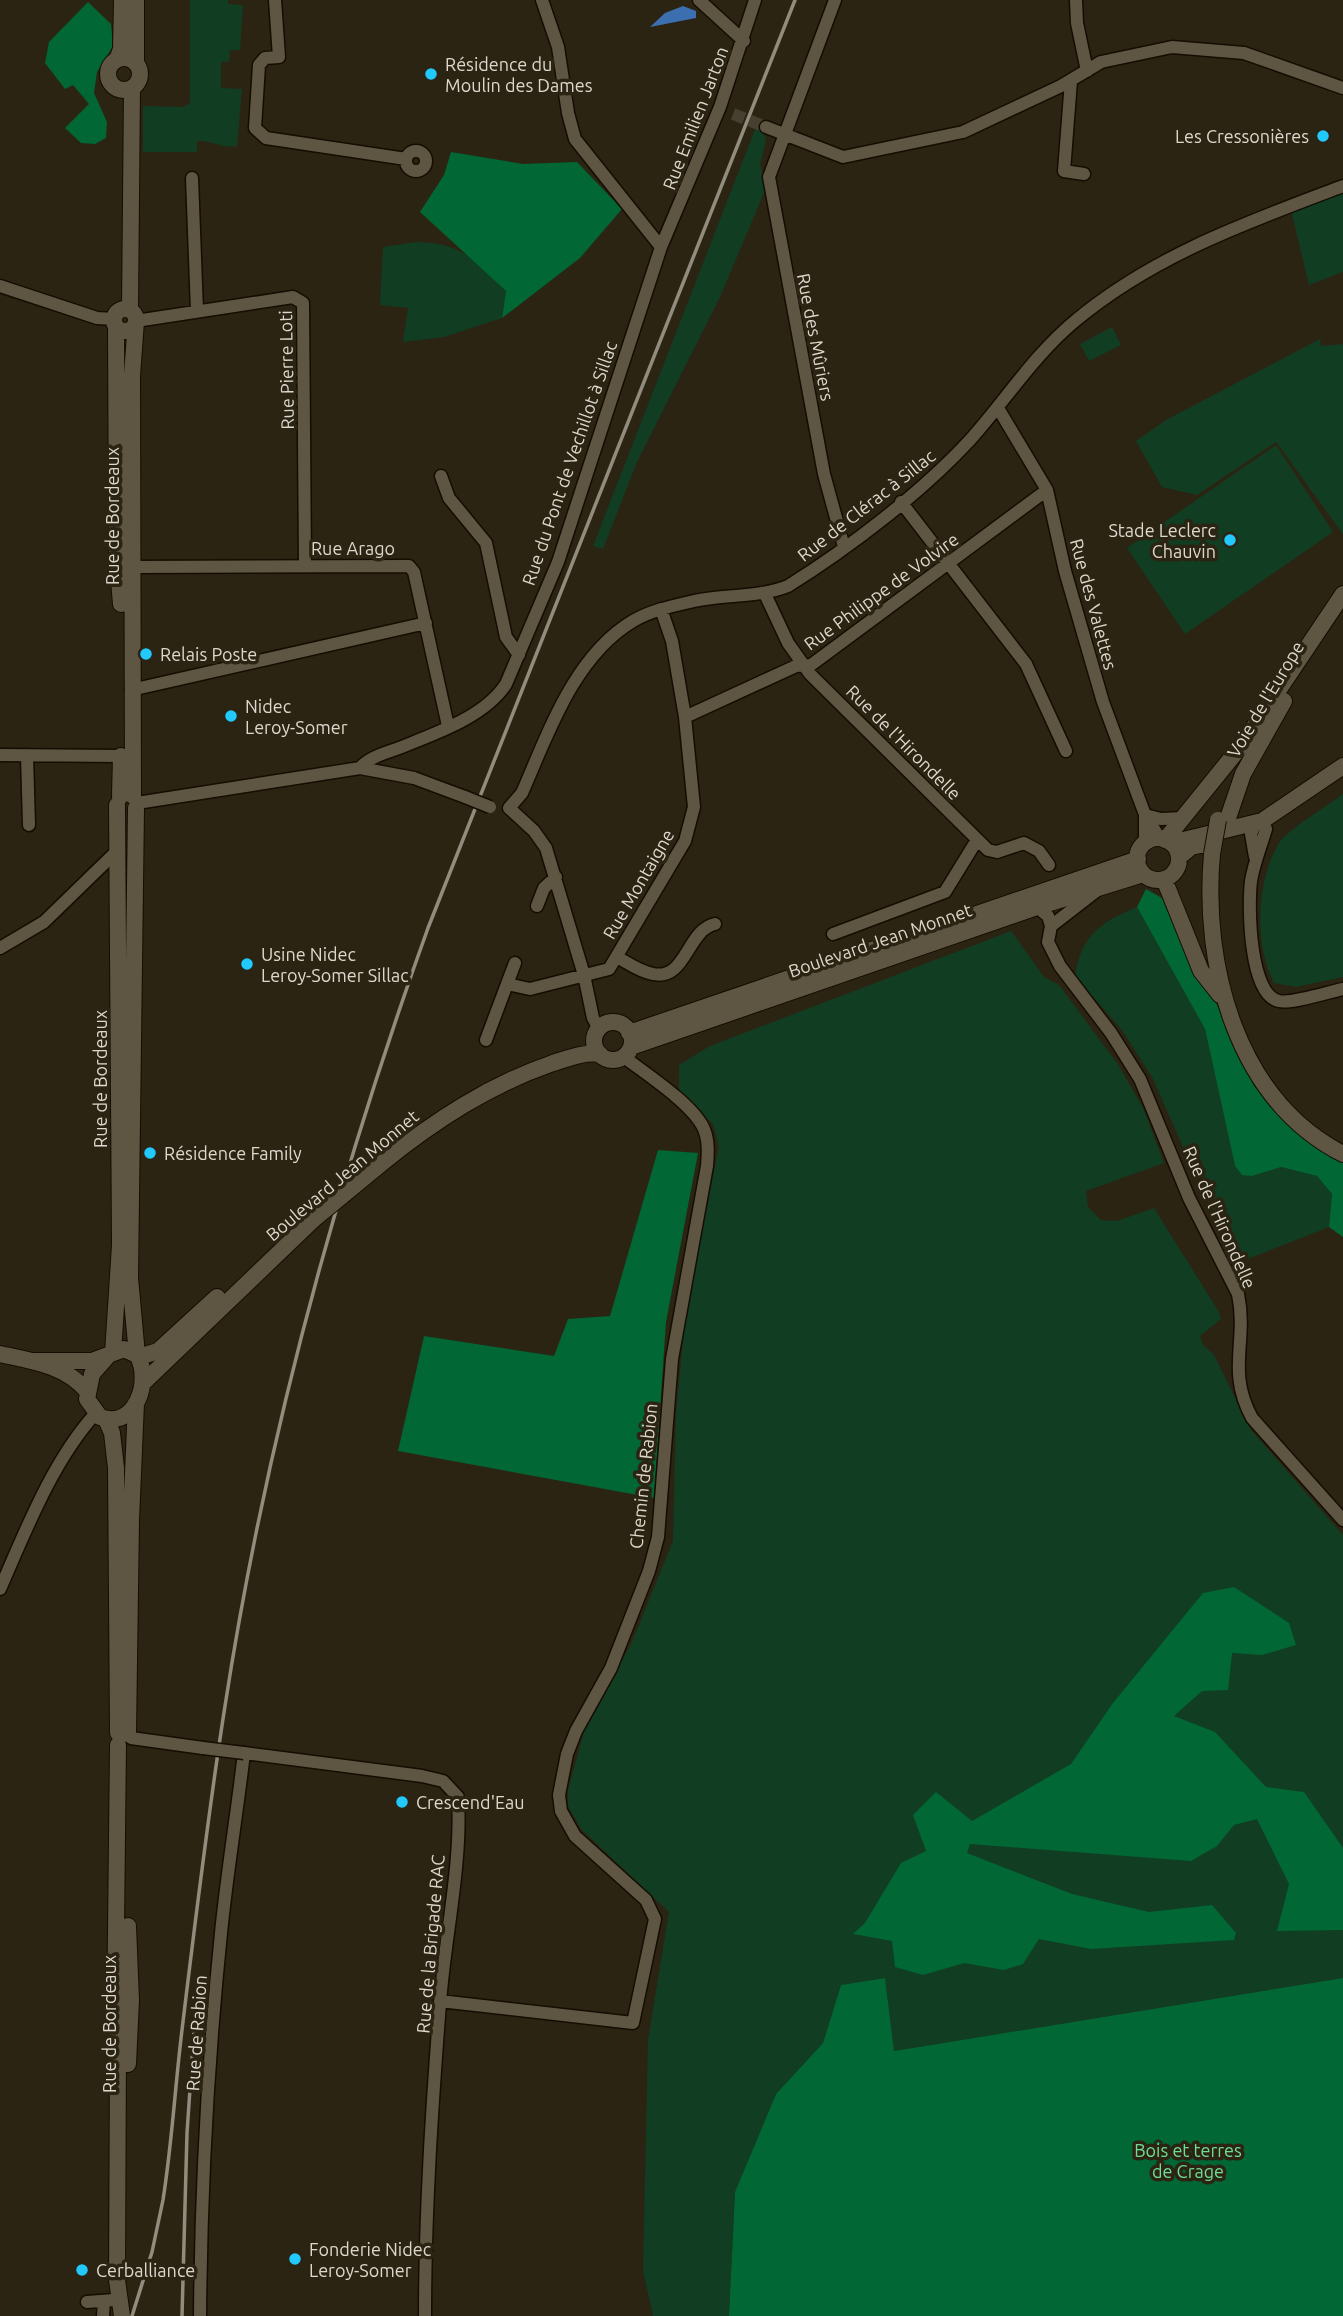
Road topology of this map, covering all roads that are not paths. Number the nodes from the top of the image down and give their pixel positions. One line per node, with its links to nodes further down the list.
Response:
1 (122, 0): 10 (main road)
2 (136, 0): 11 (main road)
3 (275, 0): 20 (street)
4 (542, 0): 24 (street)
5 (699, 0): 9 (street)
6 (755, 0): 9 (street, Rue Emilien Jarton)
7 (835, 0): 19 (street, Rue des Mûriers)
8 (1076, 0): 12 (street)
9 (744, 41): 16 (street, Rue Emilien Jarton)
10 (117, 60): 11 (main road); 14 (main road)
11 (136, 63): 14 (main road)
12 (1087, 71): 13 (street); 15 (street)
13 (1071, 81): 19 (street); 21 (street)
14 (126, 88): 27 (main road, Rue de Bordeaux)
15 (1343, 88)
16 (720, 107): 17 (street); 24 (street, Rue Emilien Jarton)
17 (733, 114)
18 (766, 127): 19 (street)
19 (782, 134): 32 (street, Rue des Mûriers)
20 (407, 159)
21 (1084, 174)
22 (192, 178): 26 (street)
23 (1343, 186): 28 (street, Rue de Clérac à Sillac)
24 (661, 247): 43 (street, Rue du Pont de Vechillot à Sillac)
25 (0, 286): 27 (street)
26 (197, 310): 27 (street, Rue Pierre Loti); 34 (street, Rue Pierre Loti)
27 (123, 317): 35 (main road, Rue de Bordeaux); 51 (main road, Rue de Bordeaux)
28 (998, 408): 30 (street, Rue des Valettes); 31 (street, Rue de Clérac à Sillac)
29 (441, 476): 43 (street)
30 (1047, 490): 33 (street, Rue Philippe de Volvire); 57 (street, Rue des Valettes)
31 (901, 502): 32 (street, Rue de Clérac à Sillac); 33 (street)
32 (844, 547): 36 (street, Rue de Clérac à Sillac)
33 (950, 564): 44 (street, Rue Philippe de Volvire); 48 (street)
34 (305, 566): 35 (street, Rue Arago); 41 (street, Rue Arago)
35 (132, 567): 45 (main road, Rue de Bordeaux)
36 (765, 594): 39 (street, Rue de Clérac à Sillac); 44 (street, Rue de l'Hirondelle)
37 (1343, 594): 42 (main road)
38 (1343, 608): 42 (main road, Voie de l'Europe)
39 (661, 609): 46 (street, Rue Montaigne); 56 (street, Rue de Clérac à Sillac)
40 (1343, 615): 42 (main road)
41 (426, 624): 45 (street); 47 (street, Rue Arago)
42 (1314, 647): 58 (main road); 64 (main road, Voie de l'Europe, bridge)
43 (519, 655): 47 (street, Rue du Pont de Vechillot à Sillac)
44 (803, 666): 46 (street, Rue Philippe de Volvire); 61 (street, Rue de l'Hirondelle)
45 (131, 690): 55 (main road, Rue de Bordeaux)
46 (685, 716): 76 (street, Rue Montaigne)
47 (449, 726): 53 (street, Rue du Pont de Vechillot à Sillac)
48 (1066, 751)
49 (0, 755): 50 (street)
50 (27, 755): 51 (street); 59 (street)
51 (121, 756): 55 (main road, Rue de Bordeaux)
52 (1343, 766): 60 (main road)
53 (360, 768): 55 (street); 56 (street, bridge)
54 (1343, 776): 60 (main road)
55 (128, 802): 63 (main road, Rue de Bordeaux); 90 (main road, Rue de Bordeaux)
56 (509, 808): 67 (street)
57 (1145, 815): 58 (street); 62 (street, Rue des Valettes)
58 (1184, 818): 62 (main road)
59 (29, 825)
60 (1258, 827): 62 (main road); 80 (street)
61 (978, 840): 65 (street, Rue de l'Hirondelle); 74 (street)
62 (1164, 844): 66 (main road); 68 (main road)
63 (115, 853): 75 (street); 89 (main road, Rue de Bordeaux)
64 (1216, 853): 81 (main road, Voie de l'Europe); 85 (main road, Voie de l'Europe)
65 (1049, 865)
66 (1140, 867): 68 (main road); 69 (main road, Boulevard Jean Monnet); 84 (main road)
67 (556, 877): 70 (street); 78 (street)
68 (1164, 879): 81 (main road)
69 (1104, 885): 71 (main road, Boulevard Jean Monnet); 73 (street)
70 (537, 906)
71 (1037, 907): 73 (street, Rue de l'Hirondelle); 84 (main road, Boulevard Jean Monnet)
72 (715, 925): 76 (street)
73 (1051, 926): 96 (street, Rue de l'Hirondelle)
74 (833, 934)
75 (0, 948)
76 (617, 957): 78 (street, Rue Montaigne)
77 (515, 963): 79 (street)
78 (584, 975): 79 (street, Rue Montaigne); 83 (street)
79 (507, 984): 82 (street)
80 (1343, 989)
81 (1234, 1026): 86 (main road, Voie de l'Europe)
82 (486, 1040)
83 (598, 1041): 84 (main road); 84 (main road); 87 (main road)
84 (628, 1045): 100 (street, Chemin de Rabion)
85 (1343, 1147)
86 (1343, 1154)
87 (316, 1213): 90 (main road); 92 (main road, Boulevard Jean Monnet)
88 (0, 1354): 91 (main road)
89 (110, 1355): 90 (main road); 91 (main road); 93 (main road)
90 (138, 1356): 92 (main road)
91 (34, 1361): 93 (main road)
92 (143, 1383): 94 (main road)
93 (87, 1391): 95 (main road)
94 (136, 1403): 95 (main road); 98 (main road, Rue de Bordeaux)
95 (100, 1417): 97 (street); 98 (main road, Rue de Bordeaux)
96 (1343, 1520)
97 (0, 1589)
98 (125, 1739): 99 (street, bridge); 103 (main road, Rue de Bordeaux)
99 (244, 1753): 100 (street, Rue de la Brigade RAC); 105 (street, Rue de Rabion)
100 (440, 2001): 106 (street, Rue de la Brigade RAC)
101 (104, 2301): 102 (street); 103 (street); 104 (street)
102 (87, 2302)
103 (122, 2310)
104 (103, 2316)
105 (200, 2316)
106 (425, 2316)

